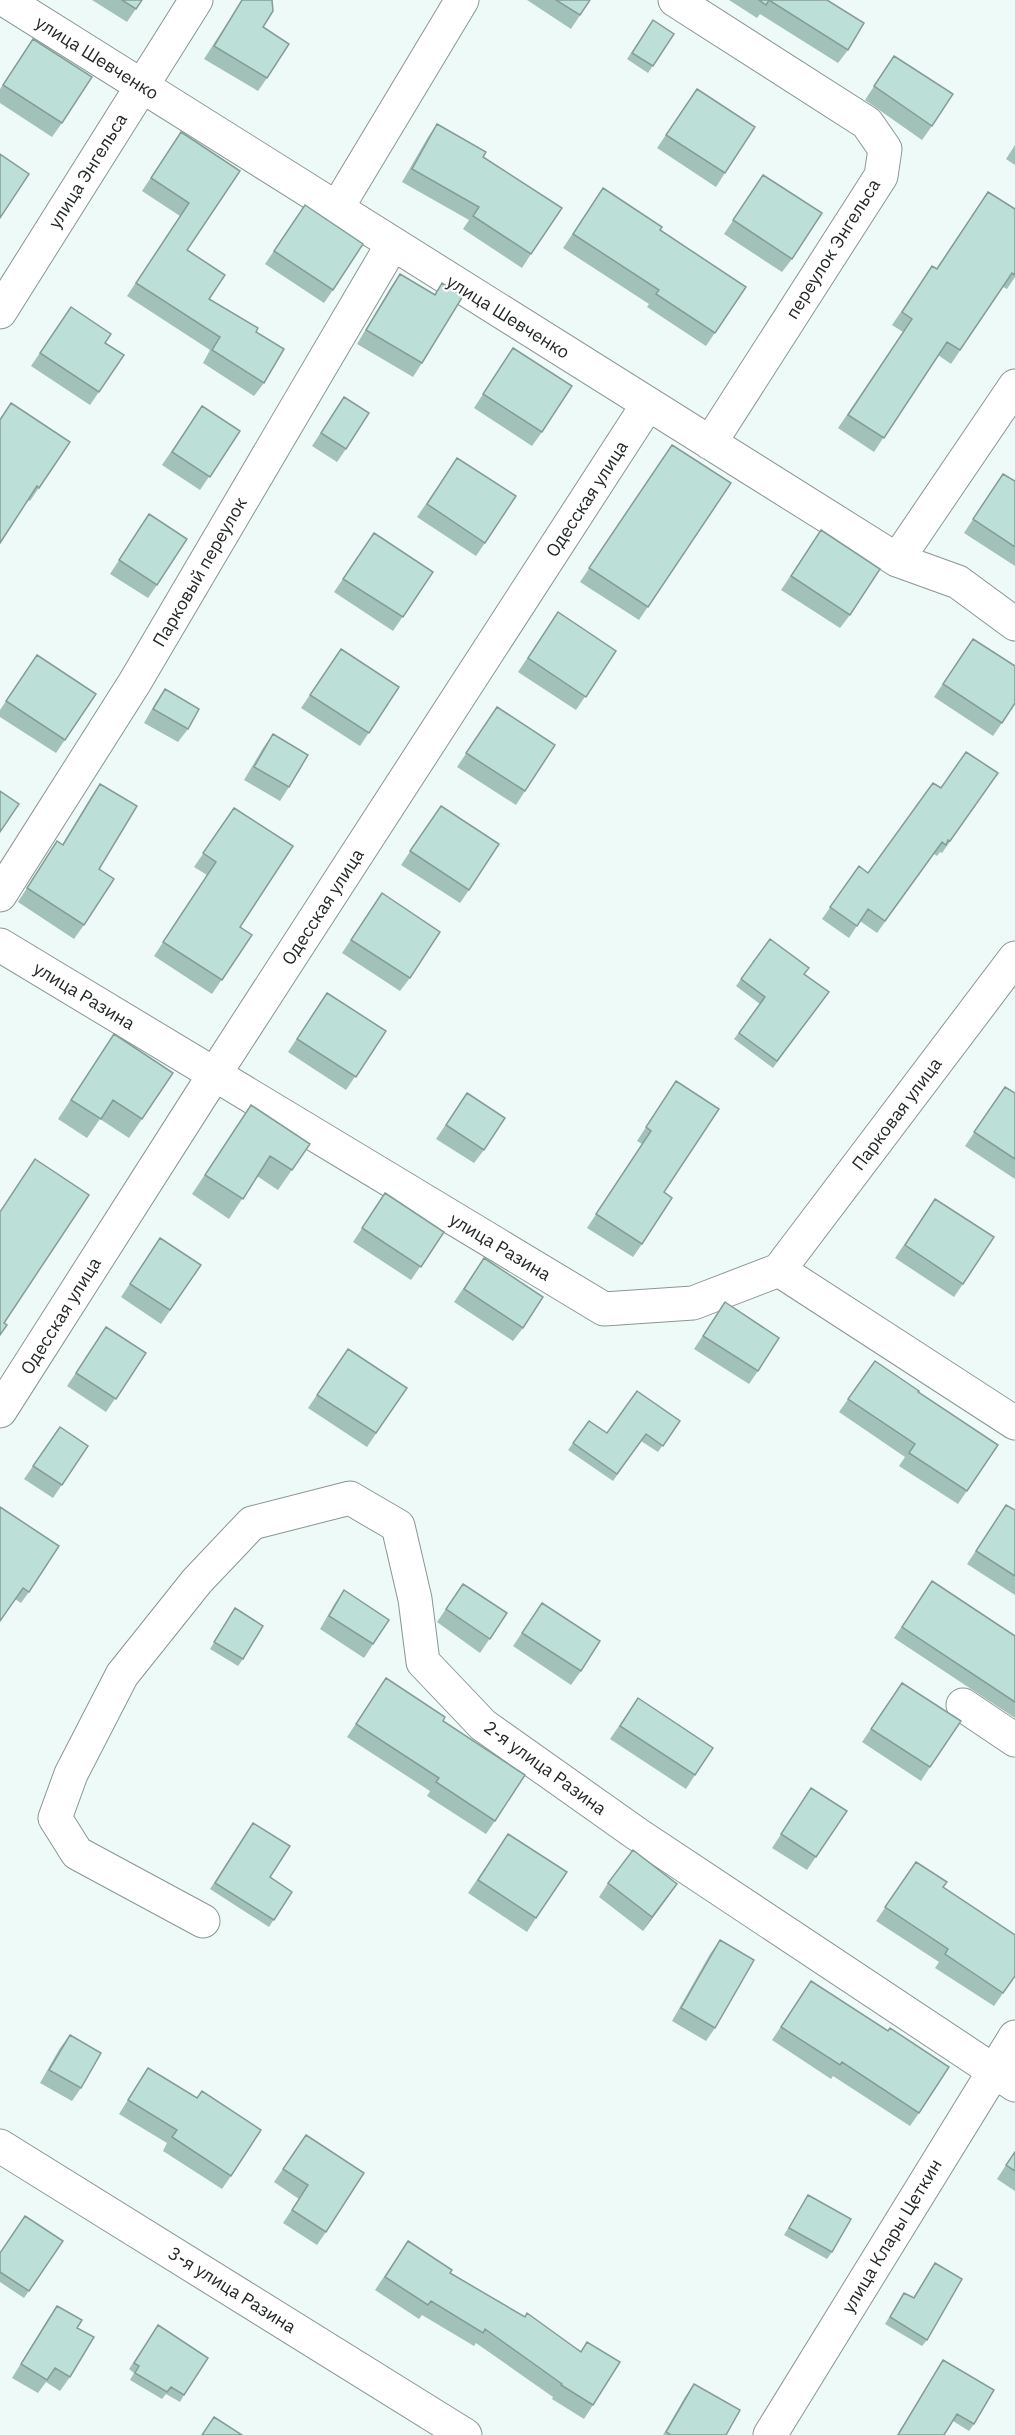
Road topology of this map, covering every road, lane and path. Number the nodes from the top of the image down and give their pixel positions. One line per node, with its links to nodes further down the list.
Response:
1 (5, 0): 5 (street, улица Шевченко)
2 (196, 0): 5 (street, улица Энгельса)
3 (462, 0): 6 (street)
4 (675, 0): 11 (street, переулок Энгельса)
5 (141, 85): 6 (street, улица Шевченко); 8 (street, улица Энгельса)
6 (337, 208): 7 (street, улица Шевченко)
7 (392, 245): 10 (street, улица Шевченко); 14 (street, Парковый переулок)
8 (0, 312)
9 (1015, 386): 12 (street)
10 (648, 404): 11 (street, улица Шевченко); 17 (street, Одесская улица)
11 (710, 443): 12 (street, улица Шевченко)
12 (897, 560): 13 (street, улица Шевченко)
13 (1015, 624)
14 (0, 895)
15 (0, 945): 17 (street, улица Разина)
16 (1015, 958): 18 (street, Парковая улица)
17 (214, 1075): 18 (street, улица Разина); 19 (street, Одесская улица)
18 (779, 1270): 20 (street)
19 (0, 1411)
20 (1015, 1424)
21 (963, 1705): 22 (street)
22 (1015, 1740)
23 (203, 1921): 25 (street, 2-я улица Разина)
24 (1015, 2037): 25 (street, улица Клары Цеткин)
25 (1004, 2078): 28 (street, улица Клары Цеткин)
26 (0, 2146): 27 (street, 3-я улица Разина)
27 (465, 2435)
28 (770, 2435)

